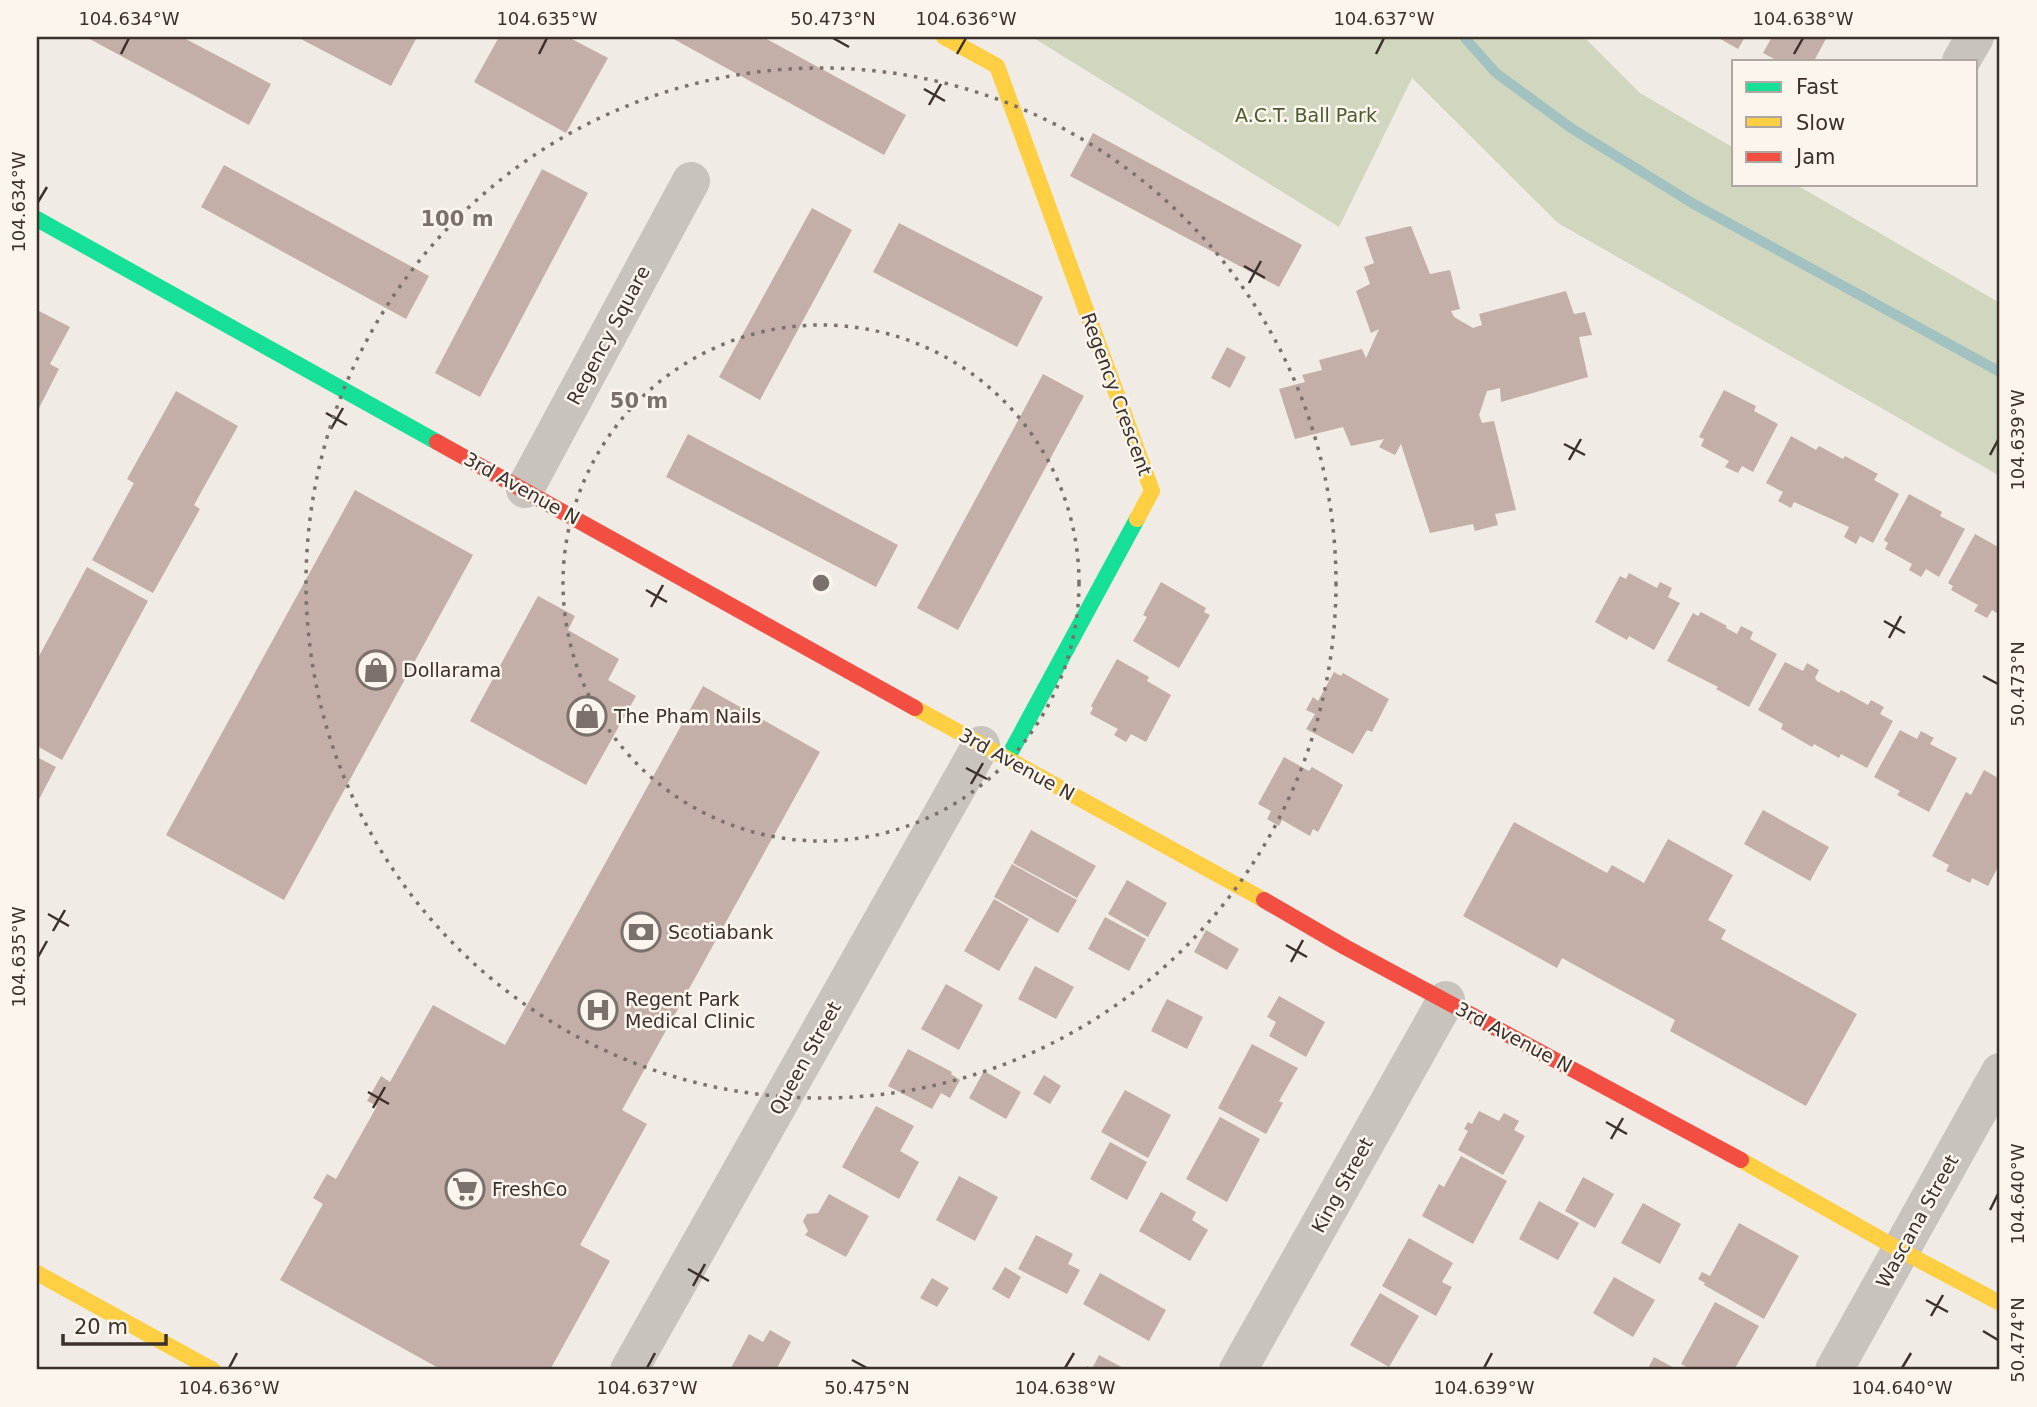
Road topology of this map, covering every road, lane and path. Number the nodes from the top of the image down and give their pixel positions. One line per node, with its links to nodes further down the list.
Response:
1 (944, 37): 7 (street, Regency Crescent)
2 (1975, 37): 3 (street)
3 (1962, 60)
4 (691, 181): 6 (street, Regency Square)
5 (37, 219): 6 (street, 3rd Avenue N)
6 (524, 489): 7 (street, 3rd Avenue N)
7 (994, 752): 8 (street, 3rd Avenue N); 14 (street, Queen Street)
8 (1446, 1000): 10 (street, 3rd Avenue N); 15 (street, King Street)
9 (2000, 1073): 10 (street, Wascana Street)
10 (1900, 1250): 12 (street, 3rd Avenue N); 16 (street, Wascana Street)
11 (37, 1273): 13 (street)
12 (2000, 1303)
13 (213, 1370)
14 (629, 1370)
15 (1238, 1370)
16 (1834, 1370)

